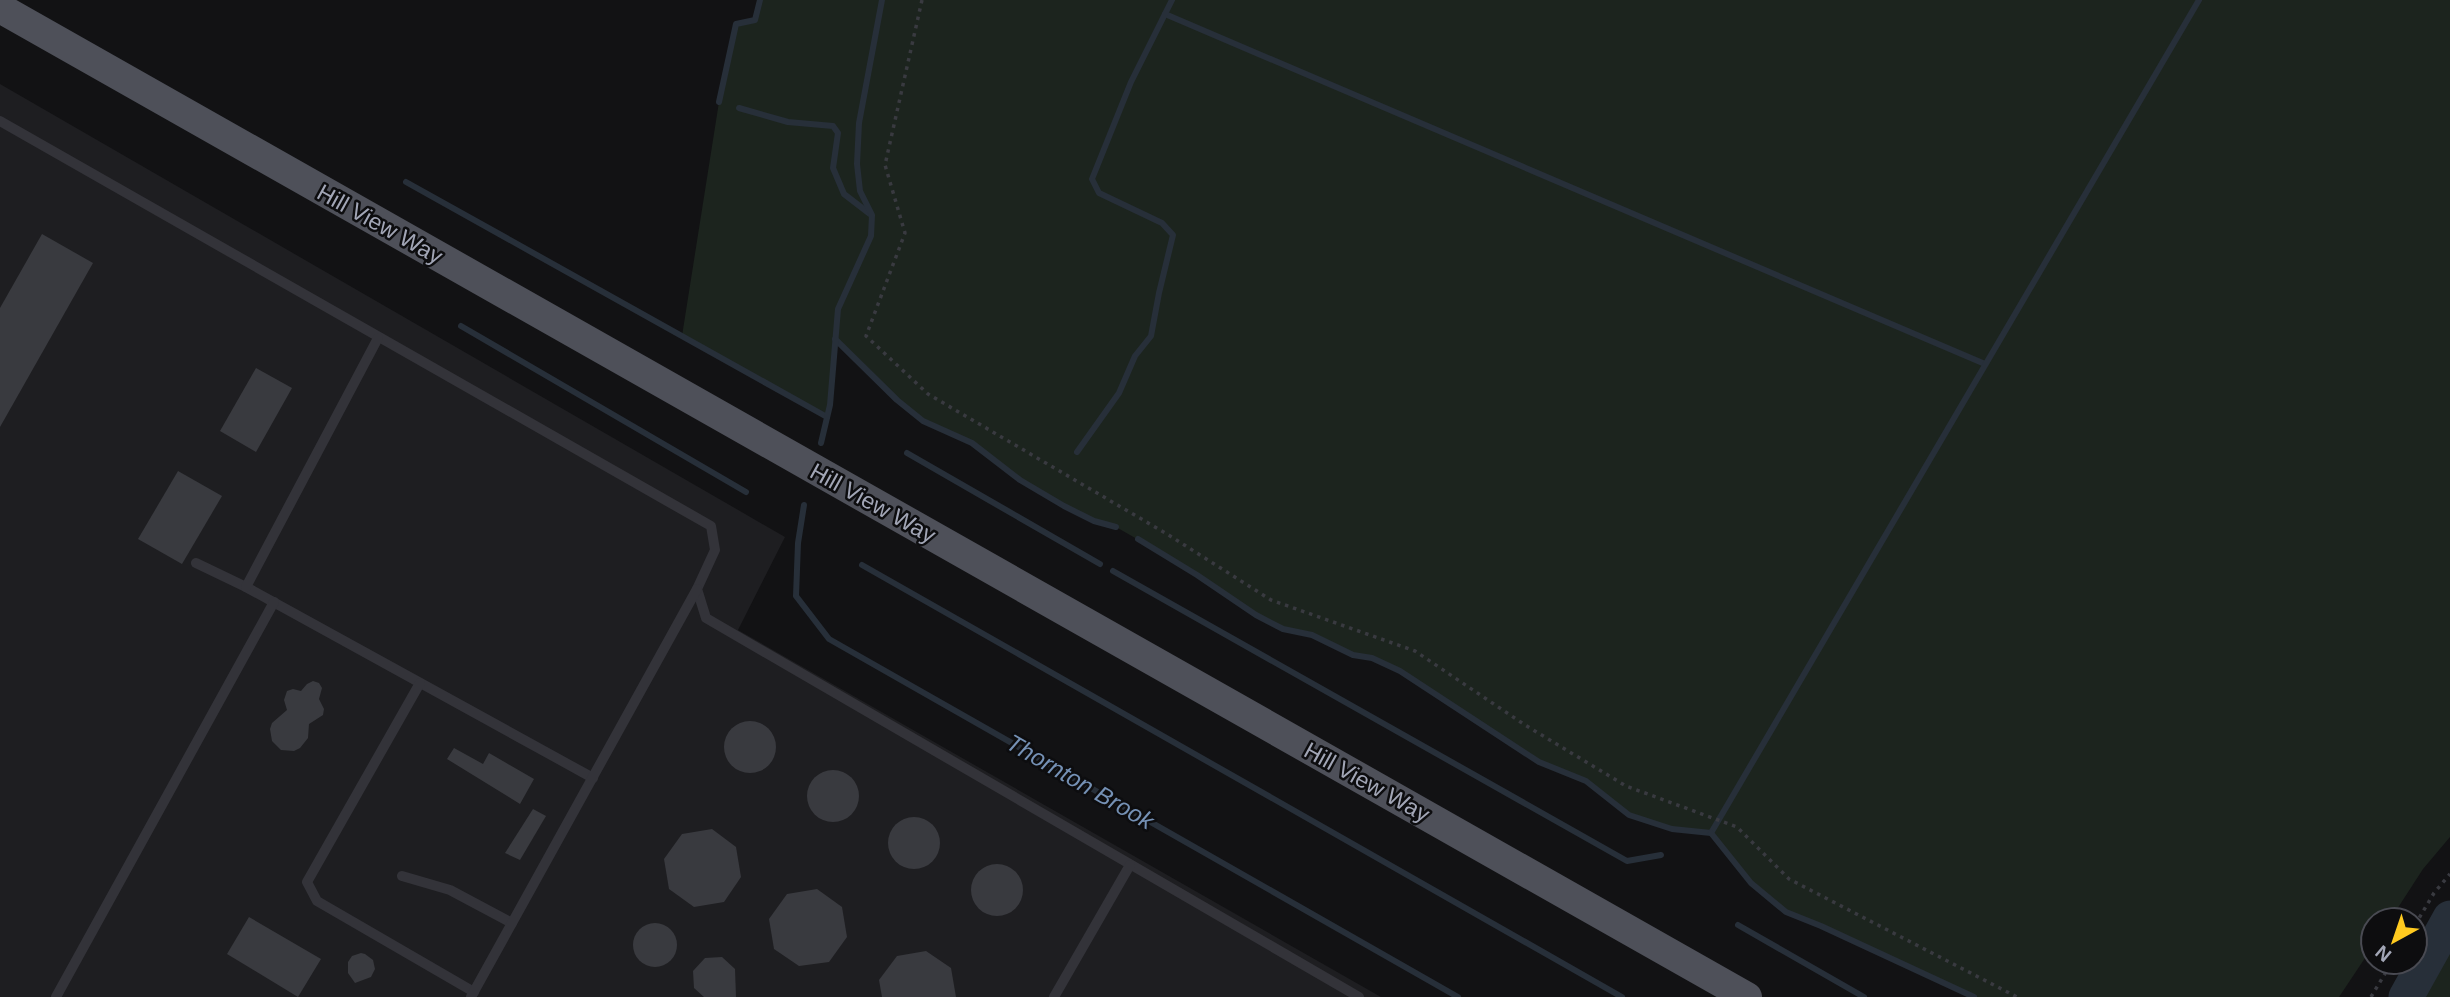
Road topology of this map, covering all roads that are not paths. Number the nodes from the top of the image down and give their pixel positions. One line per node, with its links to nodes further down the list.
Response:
1 (0, 8): 17 (main road, Hill View Way)
2 (0, 121): 3 (lane)
3 (378, 338): 5 (lane); 6 (lane)
4 (196, 562): 5 (lane)
5 (246, 587): 7 (lane)
6 (697, 589): 9 (lane); 10 (lane)
7 (274, 603): 8 (lane); 14 (lane)
8 (420, 683): 9 (lane); 13 (lane)
9 (593, 778): 12 (lane)
10 (1130, 865): 15 (lane); 16 (lane)
11 (402, 876): 12 (lane)
12 (512, 923): 13 (lane)
13 (472, 995)
14 (56, 997)
15 (1054, 997)
16 (1359, 997)
17 (1747, 997)

